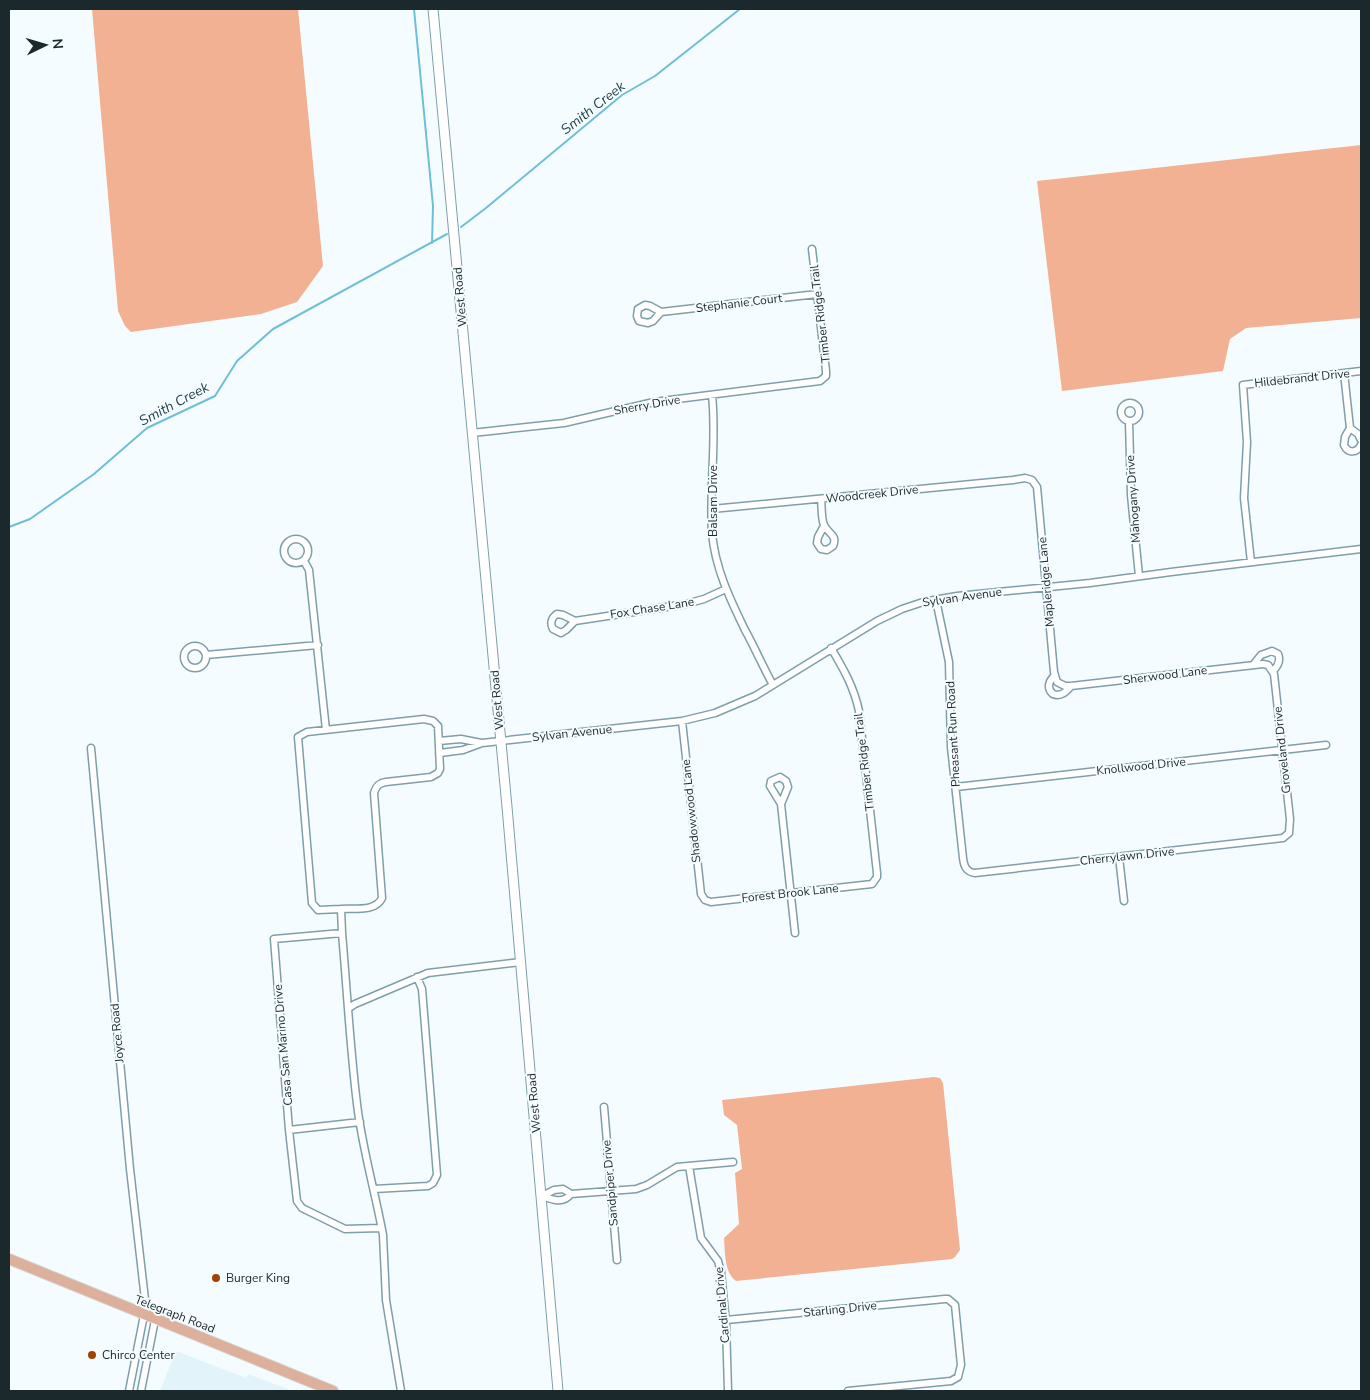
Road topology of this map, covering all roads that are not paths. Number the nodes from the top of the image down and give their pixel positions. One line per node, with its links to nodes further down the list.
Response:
1 (433, 9): 11 (street, West Road)
2 (812, 249): 3 (street, Timber Ridge Trail)
3 (817, 294): 4 (street, Stephanie Court); 7 (street, Timber Ridge Trail)
4 (661, 312)
5 (1361, 371): 6 (street, Hildebrandt Drive)
6 (1344, 373): 10 (street); 20 (street, Hildebrandt Drive)
7 (823, 379): 8 (street, Sherry Drive)
8 (712, 395): 11 (street, Sherry Drive); 16 (street, Balsam Drive)
9 (1129, 422): 21 (street, Mahogany Drive)
10 (1350, 428): 12 (street); 13 (street)
11 (472, 433): 38 (street, West Road)
12 (1361, 440)
13 (1361, 446)
14 (1032, 480): 15 (street, Woodcreek Drive); 22 (street, Mapleridge Lane)
15 (822, 499): 16 (street, Woodcreek Drive); 17 (street)
16 (712, 509): 23 (street, Balsam Drive)
17 (824, 526)
18 (1361, 549): 20 (street, Sylvan Avenue)
19 (304, 561): 26 (street)
20 (1250, 562): 21 (street, Sylvan Avenue)
21 (1139, 576): 22 (street, Sylvan Avenue)
22 (1046, 587): 24 (street, Sylvan Avenue); 31 (street, Mapleridge Lane)
23 (726, 589): 25 (street, Fox Chase Lane); 33 (street, Balsam Drive)
24 (936, 600): 27 (street, Sylvan Avenue); 44 (street, Pheasant Run Road)
25 (576, 621)
26 (318, 645): 28 (street); 36 (street)
27 (831, 648): 33 (street, Sylvan Avenue); 49 (street, Timber Ridge Trail)
28 (206, 655)
29 (1253, 665): 30 (street, Sherwood Lane); 30 (street, Groveland Drive); 34 (street, Sherwood Lane)
30 (1271, 669): 42 (street, Groveland Drive)
31 (1054, 674): 32 (street, Mapleridge Lane); 34 (street)
32 (1059, 684): 34 (street, Sherwood Lane)
33 (773, 685): 35 (street, Sylvan Avenue)
34 (1071, 686)
35 (682, 721): 38 (street, Sylvan Avenue); 51 (street, Shadowwood Lane)
36 (326, 730): 37 (street); 53 (street)
37 (439, 741): 39 (street); 43 (street)
38 (500, 741): 39 (street, Sylvan Avenue); 56 (street, West Road)
39 (482, 743): 43 (street)
40 (1326, 745): 42 (street, Knollwood Drive)
41 (91, 748): 71 (street, Joyce Road)
42 (1282, 750): 44 (street, Knollwood Drive); 46 (street, Groveland Drive)
43 (440, 753): 53 (street)
44 (956, 787): 48 (street, Pheasant Run Road)
45 (781, 804): 50 (street)
46 (1288, 835): 47 (street, Cherrylawn Drive)
47 (1119, 857): 48 (street, Cherrylawn Drive); 52 (street)
48 (966, 869)
49 (875, 881): 50 (street, Forest Brook Lane)
50 (791, 893): 51 (street, Forest Brook Lane); 55 (street)
51 (705, 900)
52 (1124, 901)
53 (341, 910): 54 (street)
54 (342, 933): 58 (street); 61 (street, Casa San Marino Drive)
55 (796, 933)
56 (521, 962): 57 (street); 67 (street, West Road)
57 (417, 977): 58 (street); 64 (street)
58 (349, 1008): 60 (street)
59 (604, 1107): 65 (street, Sandpiper Drive)
60 (360, 1122): 61 (street); 64 (street)
61 (289, 1130): 68 (street, Casa San Marino Drive)
62 (734, 1162): 63 (street)
63 (689, 1166): 65 (street); 72 (street, Cardinal Drive)
64 (374, 1189): 68 (street)
65 (611, 1191): 66 (street); 70 (street, Sandpiper Drive)
66 (572, 1194): 67 (street); 67 (street)
67 (542, 1196): 77 (street, West Road)
68 (382, 1228): 76 (street)
69 (9, 1259): 71 (main road, Telegraph Road)
70 (616, 1260)
71 (149, 1317): 73 (street); 74 (street); 75 (main road, Telegraph Road)
72 (726, 1320): 78 (street, Cardinal Drive); 79 (street, Starling Drive)
73 (129, 1391)
74 (141, 1391)
75 (333, 1391)
76 (401, 1391)
77 (558, 1391)
78 (728, 1391)
79 (848, 1391)

